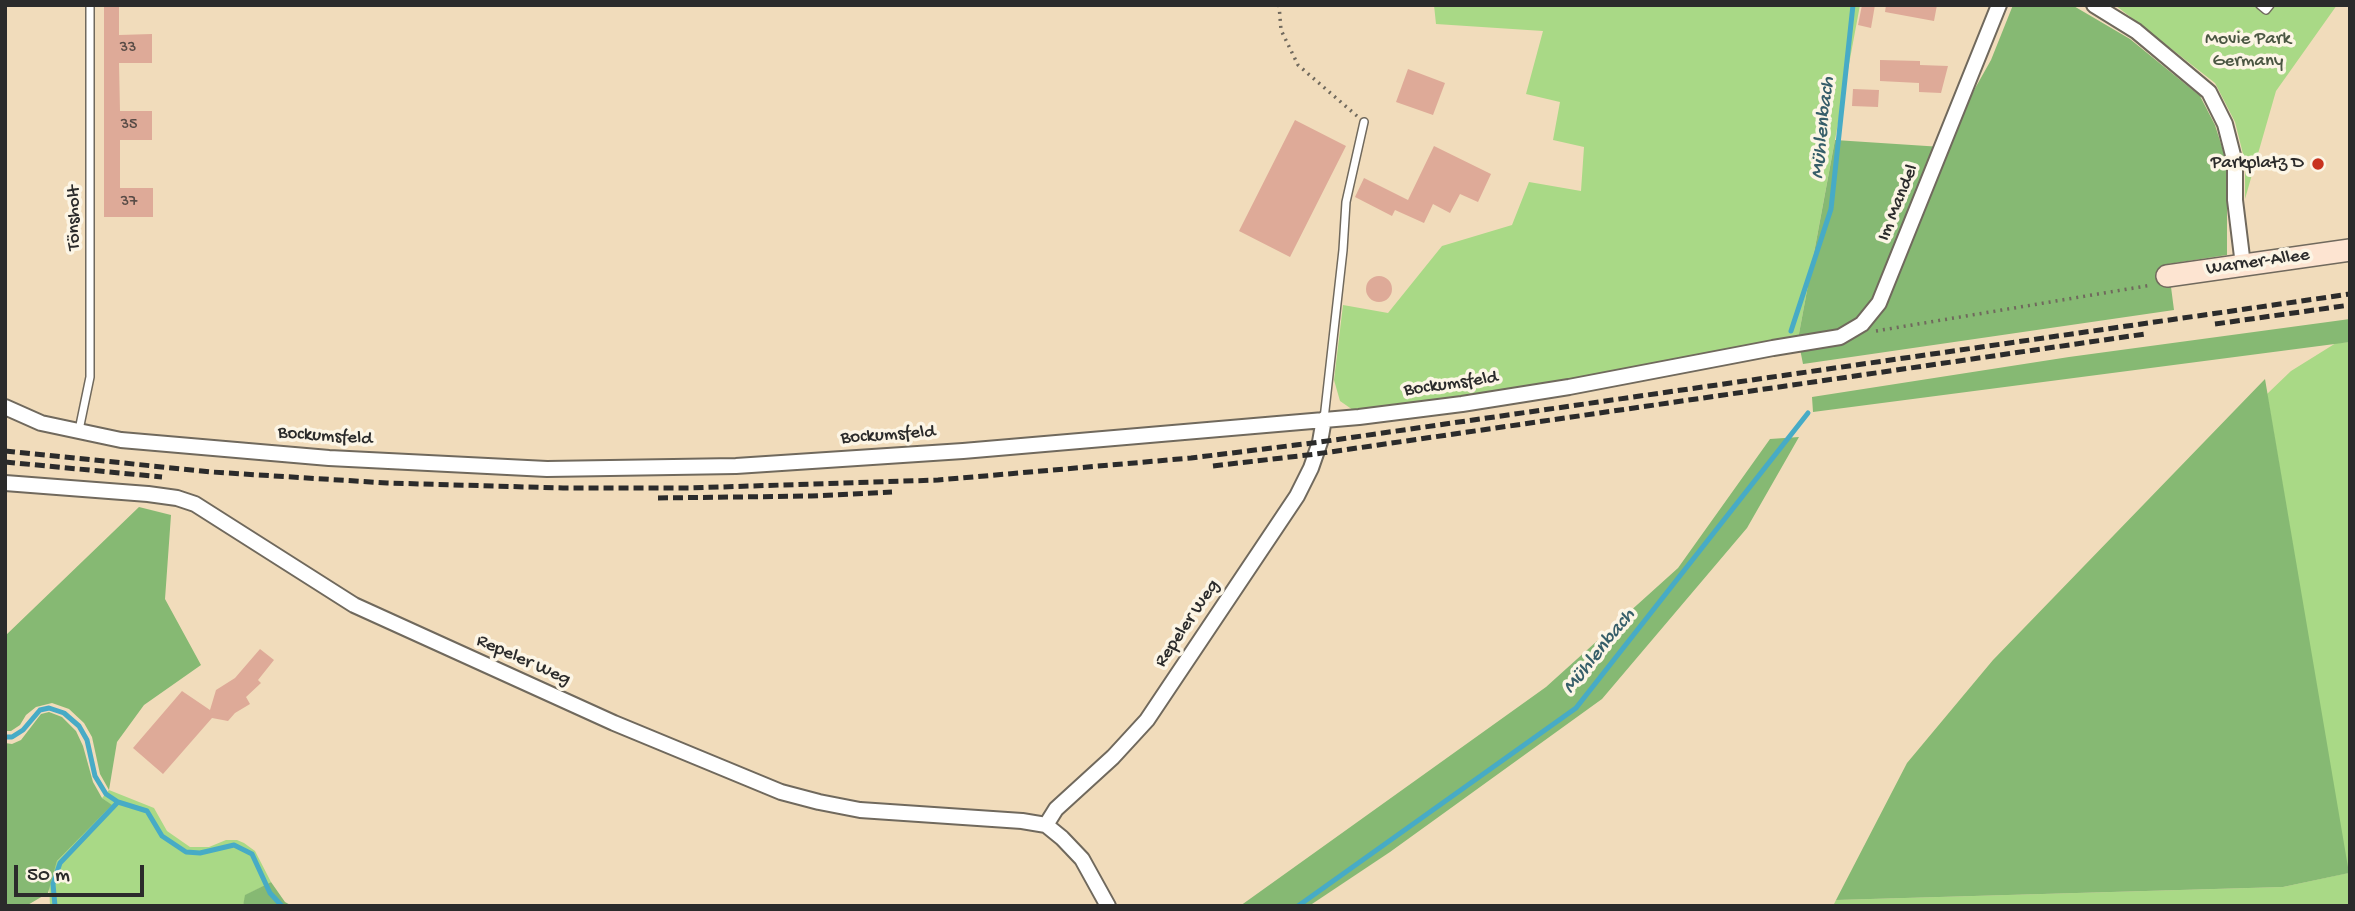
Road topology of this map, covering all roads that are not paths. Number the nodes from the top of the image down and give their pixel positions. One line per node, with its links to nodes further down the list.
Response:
1 (90, 5): 13 (lane, Tönsholt)
2 (1999, 5): 10 (street, Im Mandel)
3 (2094, 5): 8 (street)
4 (2260, 5): 5 (lane)
5 (2270, 5)
6 (1364, 122): 12 (lane)
7 (2350, 250): 8 (street, Warner-Allee)
8 (2243, 265): 9 (street, Warner-Allee)
9 (2167, 276)
10 (1773, 348): 12 (street, Bockumsfeld)
11 (5, 407): 13 (street, Bockumsfeld)
12 (1324, 419): 13 (street, Bockumsfeld); 15 (street, Repeler Weg)
13 (79, 430)
14 (5, 483): 15 (street, Repeler Weg)
15 (1046, 825): 16 (street)
16 (1108, 906)

